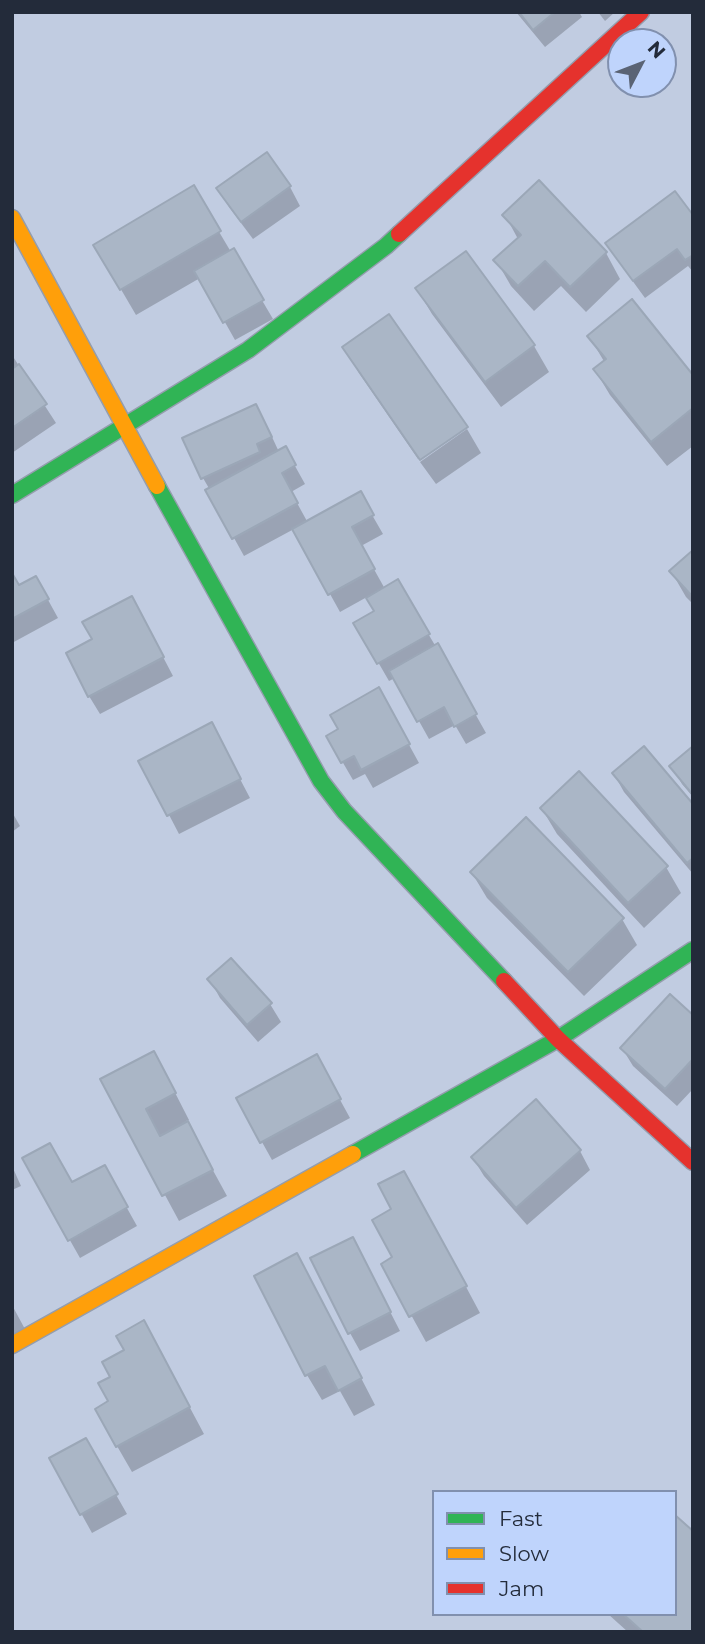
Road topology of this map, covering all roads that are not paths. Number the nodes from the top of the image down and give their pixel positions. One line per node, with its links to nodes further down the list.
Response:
1 (641, 12): 3 (street)
2 (12, 218): 3 (street)
3 (124, 426): 4 (street); 6 (street)
4 (12, 495)
5 (693, 950): 6 (street)
6 (558, 1039): 7 (street); 8 (street)
7 (693, 1162)
8 (12, 1345)

